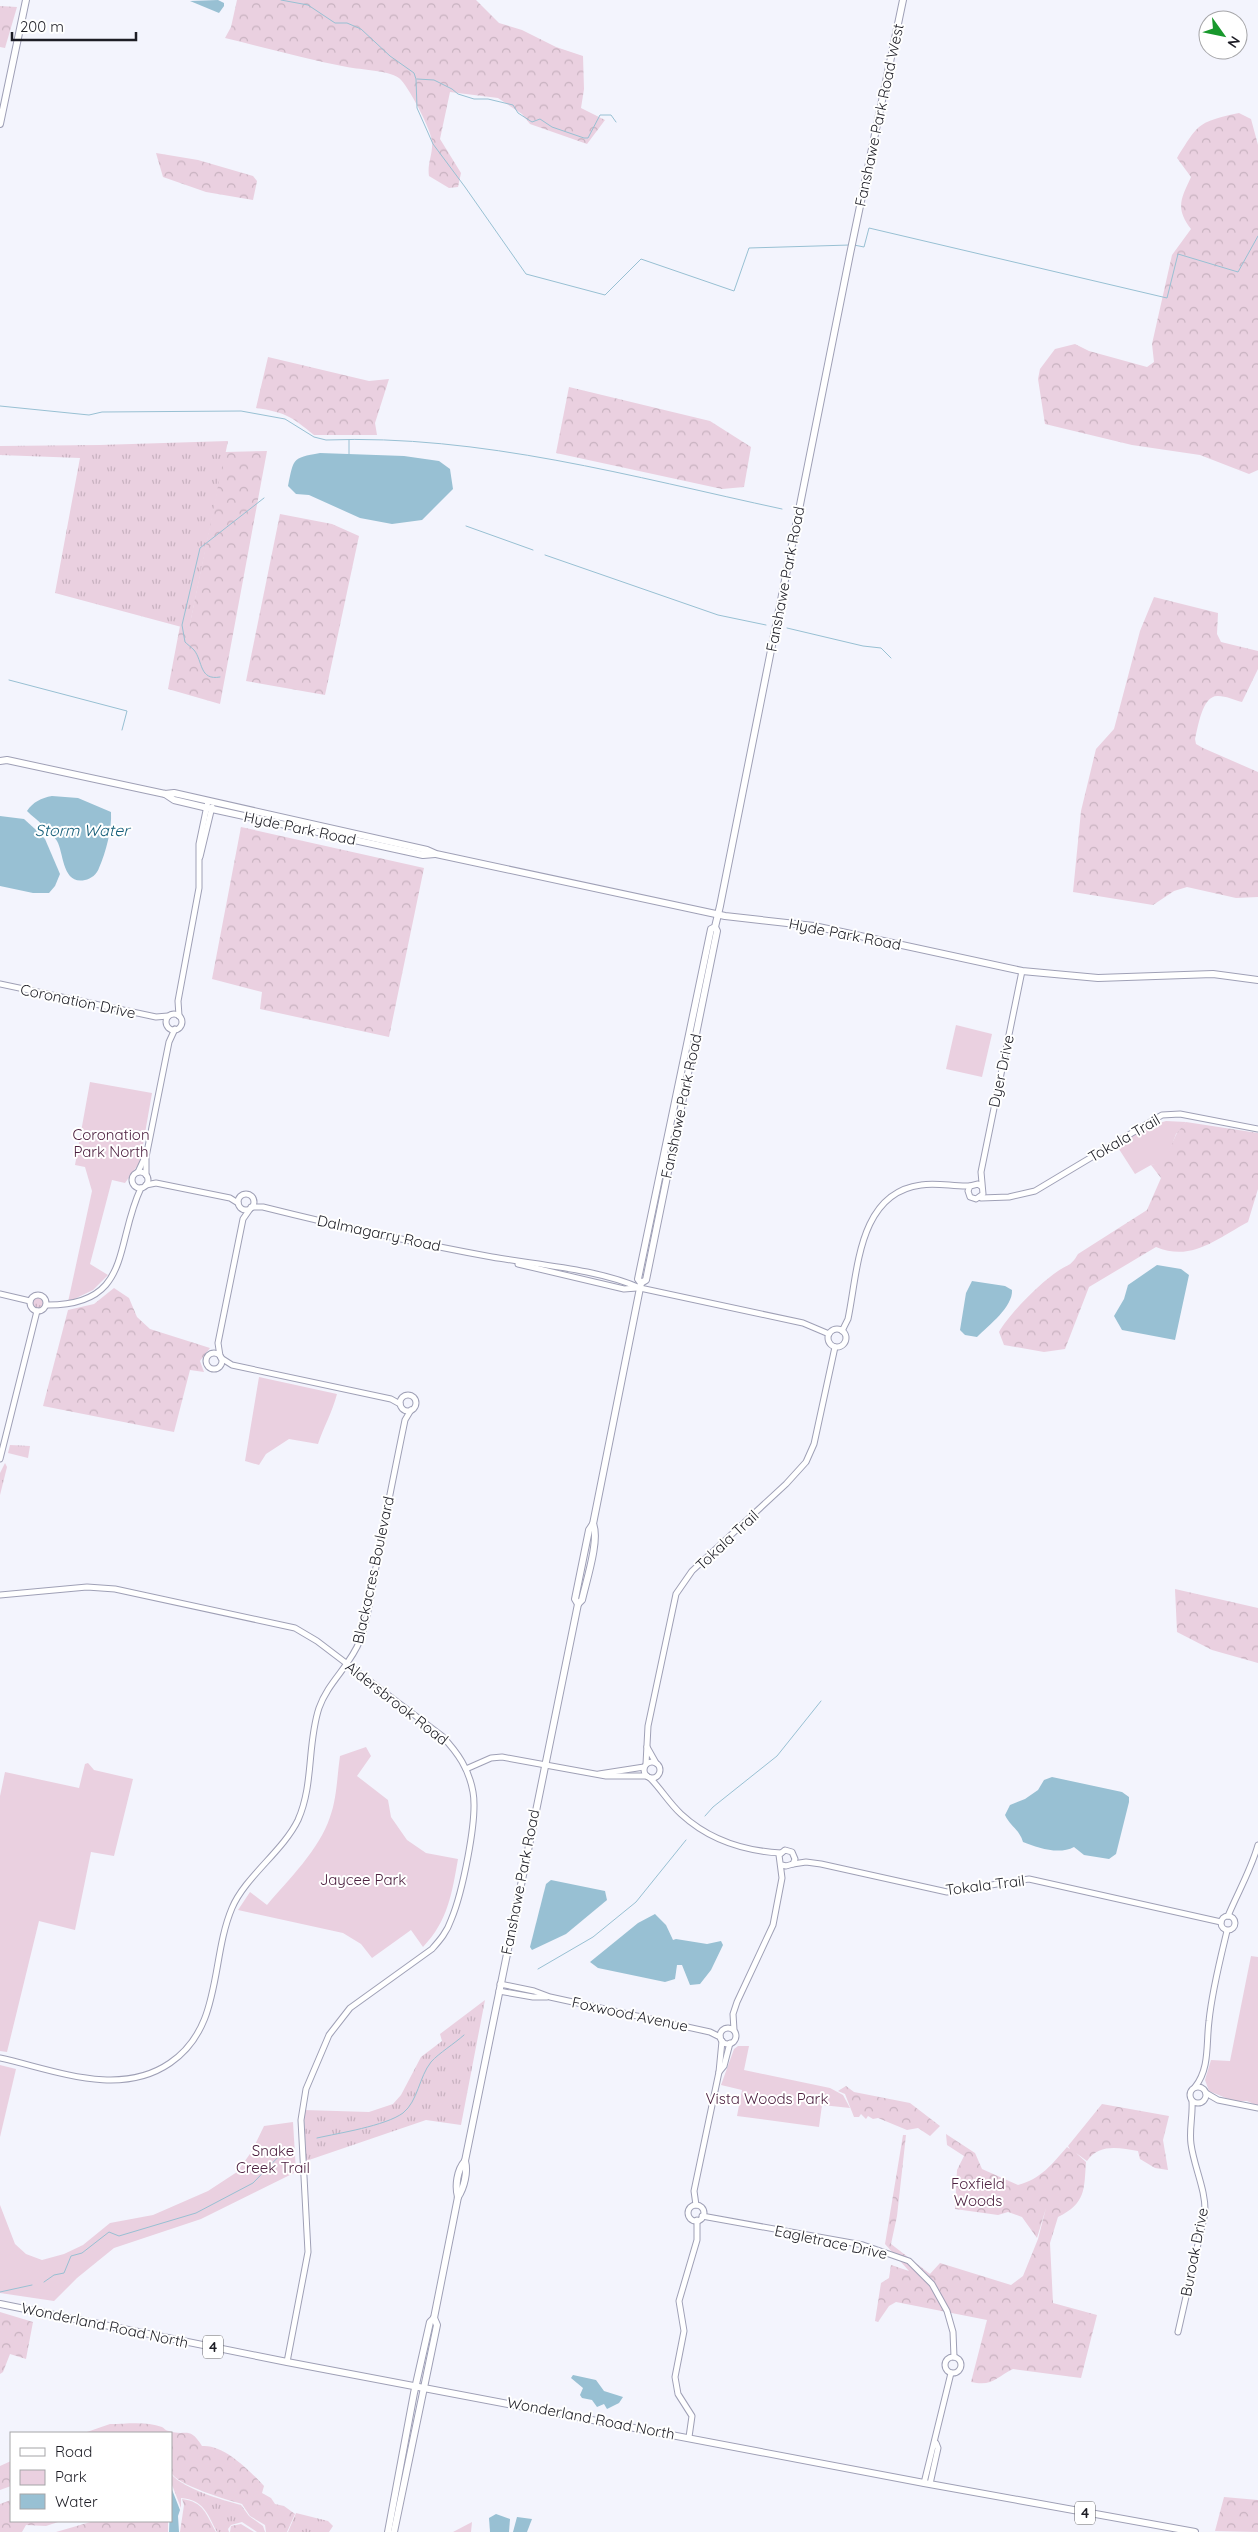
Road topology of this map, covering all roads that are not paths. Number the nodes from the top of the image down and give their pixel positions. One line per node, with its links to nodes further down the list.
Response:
1 (26, 0): 3 (main road)
2 (904, 0): 4 (main road, Fanshawe Park Road West)
3 (0, 124)
4 (855, 231): 8 (main road, Fanshawe Park Road)
5 (0, 754): 6 (main road, Hyde Park Road)
6 (4, 760): 7 (main road, Hyde Park Road)
7 (210, 805): 8 (main road, Hyde Park Road); 12 (street)
8 (718, 914): 9 (main road, Hyde Park Road); 41 (main road, Fanshawe Park Road)
9 (1022, 971): 10 (main road, Hyde Park Road); 22 (street, Dyer Drive)
10 (1258, 980)
11 (0, 984): 15 (street, Coronation Drive)
12 (178, 1001): 13 (street); 14 (street)
13 (169, 1015): 14 (street, Coronation Drive); 15 (street, Coronation Drive); 16 (street)
14 (179, 1016): 17 (street)
15 (156, 1017): 16 (street, Coronation Drive)
16 (167, 1025): 17 (street, Coronation Drive); 18 (street)
17 (175, 1030): 18 (street)
18 (169, 1042): 20 (street)
19 (1258, 1130): 32 (street, Tokala Trail)
20 (146, 1157): 21 (street); 23 (street)
21 (138, 1172): 23 (street); 24 (street)
22 (981, 1172): 26 (street, Dyer Drive); 29 (street, Dyer Drive)
23 (147, 1176): 25 (street); 27 (street)
24 (132, 1184): 27 (street); 36 (street)
25 (156, 1184): 27 (street); 33 (street)
26 (971, 1186): 28 (street); 29 (street, Tokala Trail); 30 (street, Dyer Drive)
27 (144, 1187): 36 (street)
28 (953, 1187): 30 (street); 46 (street)
29 (982, 1188): 32 (street, Tokala Trail); 34 (street)
30 (968, 1193): 34 (street)
31 (239, 1196): 33 (street); 35 (street); 37 (street)
32 (997, 1196): 34 (street, Tokala Trail)
33 (230, 1198): 37 (street)
34 (980, 1198)
35 (254, 1200): 38 (street, Dalmagarry Road); 39 (street)
36 (134, 1202): 44 (street)
37 (239, 1206): 39 (street, Dalmagarry Road); 40 (street)
38 (262, 1207): 39 (street, Dalmagarry Road); 41 (street, Dalmagarry Road)
39 (251, 1208): 40 (street)
40 (243, 1219): 48 (street)
41 (641, 1285): 47 (street, Dalmagarry Road); 63 (main road, Fanshawe Park Road)
42 (0, 1294): 43 (street)
43 (30, 1300): 44 (street); 45 (street)
44 (46, 1305): 45 (street)
45 (37, 1311): 59 (street)
46 (842, 1331): 47 (street); 49 (street)
47 (829, 1334): 49 (street)
48 (218, 1343): 50 (street); 51 (street)
49 (836, 1347): 62 (street, Tokala Trail)
50 (211, 1353): 51 (street); 53 (street)
51 (221, 1357): 52 (street); 53 (street)
52 (232, 1364): 53 (street); 55 (street)
53 (218, 1367)
54 (403, 1398): 55 (street); 56 (street); 57 (street)
55 (391, 1399): 56 (street)
56 (401, 1406): 57 (street); 58 (street, Blackacres Boulevard)
57 (411, 1410): 58 (street, Blackacres Boulevard)
58 (405, 1420): 61 (street, Blackacres Boulevard)
59 (0, 1459)
60 (0, 1595): 61 (street, Aldersbrook Road)
61 (346, 1664): 66 (street, Aldersbrook Road); 89 (street, Blackacres Boulevard)
62 (647, 1746): 64 (street); 65 (street, Tokala Trail)
63 (544, 1763): 66 (street); 67 (street); 82 (main road, Fanshawe Park Road)
64 (656, 1763): 65 (street); 68 (street)
65 (645, 1765): 67 (street); 69 (street)
66 (466, 1768): 106 (street, Aldersbrook Road)
67 (598, 1774): 69 (street)
68 (658, 1774): 69 (street); 70 (street)
69 (649, 1777): 70 (street)
70 (660, 1789): 72 (street)
71 (1258, 1845): 79 (street)
72 (766, 1852): 73 (street); 75 (street)
73 (781, 1853): 74 (street, Tokala Trail); 75 (street)
74 (795, 1856): 76 (street, Tokala Trail); 77 (street)
75 (780, 1862): 77 (street); 78 (street)
76 (806, 1862): 77 (street, Tokala Trail); 80 (street, Tokala Trail)
77 (791, 1865): 78 (street)
78 (782, 1878): 83 (street)
79 (1228, 1916): 80 (street); 81 (street)
80 (1221, 1922): 81 (street)
81 (1227, 1930): 91 (street)
82 (500, 1988): 86 (street, Foxwood Avenue); 103 (main road, Fanshawe Park Road)
83 (733, 2018): 84 (street); 85 (street)
84 (724, 2029): 85 (street); 86 (street, Foxwood Avenue); 87 (street)
85 (734, 2030): 88 (street)
86 (710, 2032): 87 (street, Foxwood Avenue)
87 (721, 2039): 88 (street, Foxwood Avenue); 90 (street)
88 (730, 2043): 90 (street)
89 (0, 2058)
90 (718, 2072): 99 (street)
91 (1202, 2076): 92 (street); 93 (street)
92 (1195, 2087): 93 (street); 95 (street, Buroak Drive)
93 (1204, 2091): 94 (street); 96 (street, Buroak Drive)
94 (1218, 2100): 96 (street); 97 (street)
95 (1192, 2101): 96 (street); 98 (street, Buroak Drive)
96 (1202, 2102): 98 (street, Buroak Drive)
97 (1258, 2108)
98 (1193, 2114): 104 (street, Buroak Drive)
99 (696, 2205): 100 (street); 101 (street)
100 (702, 2216): 101 (street); 105 (street, Eagletrace Drive)
101 (697, 2220): 110 (street)
102 (3, 2304): 106 (main road, Wonderland Road North / 4)
103 (434, 2318): 108 (main road, Fanshawe Park Road); 109 (main road, Fanshawe Park Road)
104 (1178, 2332)
105 (954, 2357): 107 (street); 107 (street)
106 (287, 2362): 108 (main road, Wonderland Road North / 4)
107 (951, 2374): 111 (street)
108 (416, 2386): 109 (main road, Wonderland Road North / 4); 113 (main road)
109 (424, 2387): 110 (main road, Wonderland Road North / 4); 114 (main road)
110 (689, 2437): 111 (main road, Wonderland Road North / 4)
111 (927, 2484): 112 (main road, Wonderland Road North / 4)
112 (1184, 2531): 115 (main road, Wonderland Road North / 4)
113 (388, 2532)
114 (394, 2532)
115 (1196, 2532)

